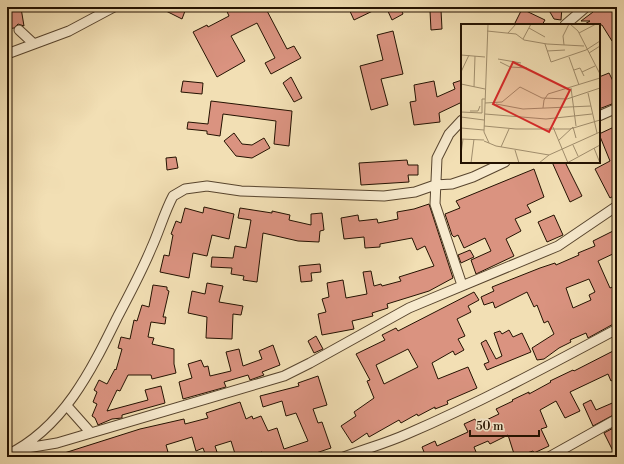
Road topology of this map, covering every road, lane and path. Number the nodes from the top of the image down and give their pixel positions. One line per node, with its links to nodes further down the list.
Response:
1 (114, 7): 5 (street)
2 (586, 7): 3 (street)
3 (566, 24)
4 (20, 30): 5 (street)
5 (34, 44): 6 (street)
6 (7, 54)
7 (617, 108): 8 (street)
8 (600, 116)
9 (461, 121): 11 (street)
10 (502, 163): 11 (street)
11 (435, 185): 13 (street); 15 (street)
12 (617, 206): 13 (street)
13 (462, 285): 17 (street)
14 (617, 330): 20 (street)
15 (68, 406): 17 (street); 18 (street)
16 (617, 419): 21 (street)
17 (91, 433): 18 (street)
18 (19, 449): 19 (street)
19 (7, 455)
20 (344, 457)
21 (549, 457)

